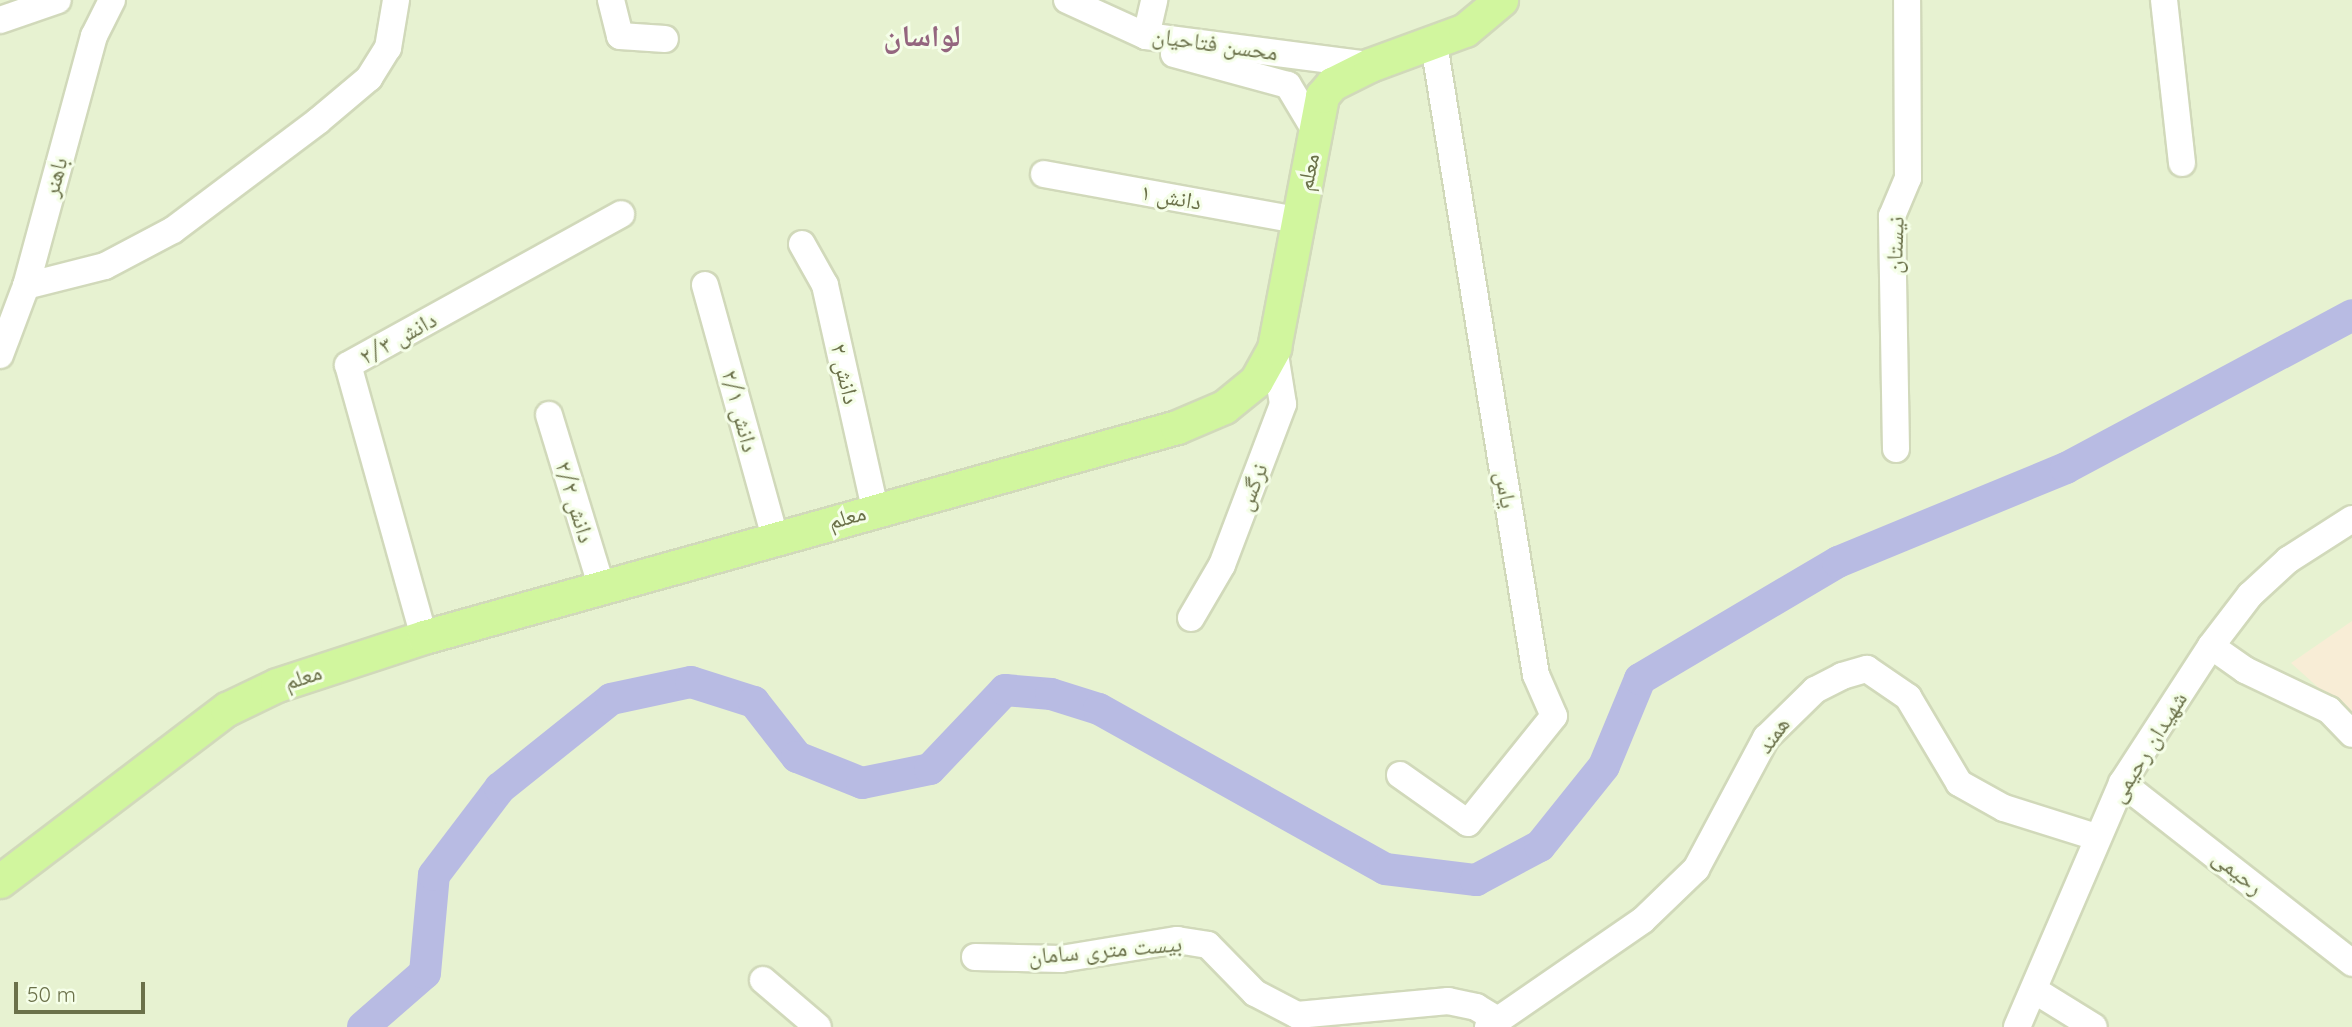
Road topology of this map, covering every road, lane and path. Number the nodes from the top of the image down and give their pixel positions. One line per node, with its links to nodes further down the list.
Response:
1 (58, 0): 10 (street)
2 (111, 0): 22 (street, باهنر)
3 (396, 0): 22 (street)
4 (611, 0): 12 (street)
5 (1066, 0): 11 (street, محسن فتاحیان)
6 (1154, 0): 11 (street)
7 (1501, 0): 13 (main road, معلم)
8 (1908, 0): 26 (street, نیستان)
9 (2164, 0): 16 (street)
10 (0, 20)
11 (1146, 36): 14 (street, محسن فتاحیان); 15 (street)
12 (665, 39)
13 (1434, 44): 14 (main road, معلم); 35 (street, یاس)
14 (1370, 65): 15 (main road, معلم)
15 (1316, 132): 19 (main road, معلم)
16 (2182, 163)
17 (1044, 174): 19 (street, دانش ۱)
18 (621, 214): 32 (street, دانش ۲/۳)
19 (1298, 220): 23 (main road, معلم)
20 (802, 244): 27 (street, دانش ۲)
21 (705, 285): 29 (street, دانش ۲/۱)
22 (26, 286): 24 (street, باهنر)
23 (1273, 348): 27 (main road, معلم); 31 (street, نرگس)
24 (0, 355)
25 (549, 415): 30 (street, دانش ۲/۲)
26 (1896, 449)
27 (875, 509): 29 (main road, معلم)
28 (2352, 519): 33 (street, شهیدان رحیمی)
29 (775, 538): 30 (main road, معلم)
30 (602, 588): 32 (main road, معلم)
31 (1191, 618)
32 (424, 637): 38 (main road, معلم)
33 (2211, 646): 34 (street); 36 (street, شهیدان رحیمی)
34 (2352, 733)
35 (1400, 775)
36 (2122, 783): 37 (street, شهیدان رحیمی); 40 (street, رحیمی)
37 (2096, 837): 42 (street, شهیدان رحیمی); 43 (street, همند)
38 (0, 881)
39 (975, 957): 43 (street, بیست متری سامان)
40 (2352, 963)
41 (762, 980): 44 (street)
42 (2034, 990): 45 (street, شهیدان رحیمی); 46 (street)
43 (1493, 1024)
44 (818, 1027)
45 (2017, 1027)
46 (2094, 1027)

